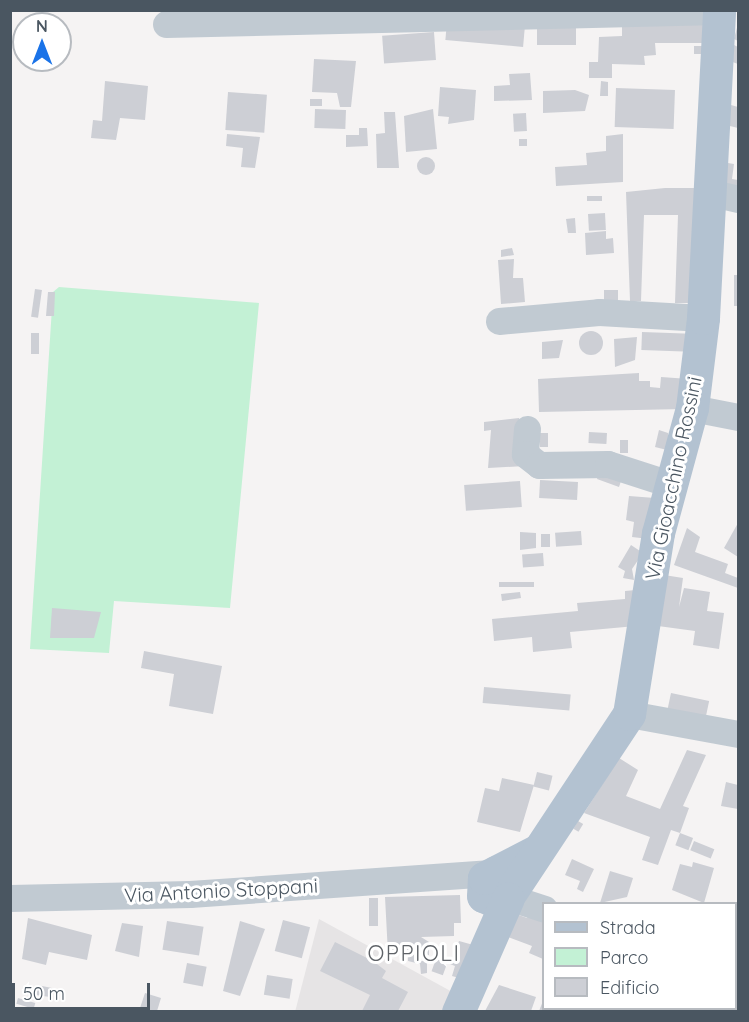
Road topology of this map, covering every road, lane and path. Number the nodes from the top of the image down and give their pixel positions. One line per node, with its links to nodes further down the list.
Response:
1 (719, 11): 2 (street); 3 (main road, Via Gioacchino Rossini)
2 (166, 24)
3 (723, 196): 4 (main road, Via Gioacchino Rossini)
4 (703, 318): 5 (street); 6 (main road, Via Gioacchino Rossini)
5 (499, 321)
6 (692, 408): 7 (street); 9 (main road, Via Gioacchino Rossini)
7 (738, 417)
8 (526, 429): 9 (street)
9 (670, 484): 10 (main road, Via Gioacchino Rossini)
10 (629, 714): 11 (street); 12 (main road, Via Gioacchino Rossini)
11 (738, 734)
12 (497, 889): 13 (street, Via Antonio Stoppani); 14 (street); 15 (main road)
13 (10, 898)
14 (542, 909)
15 (458, 1011)

